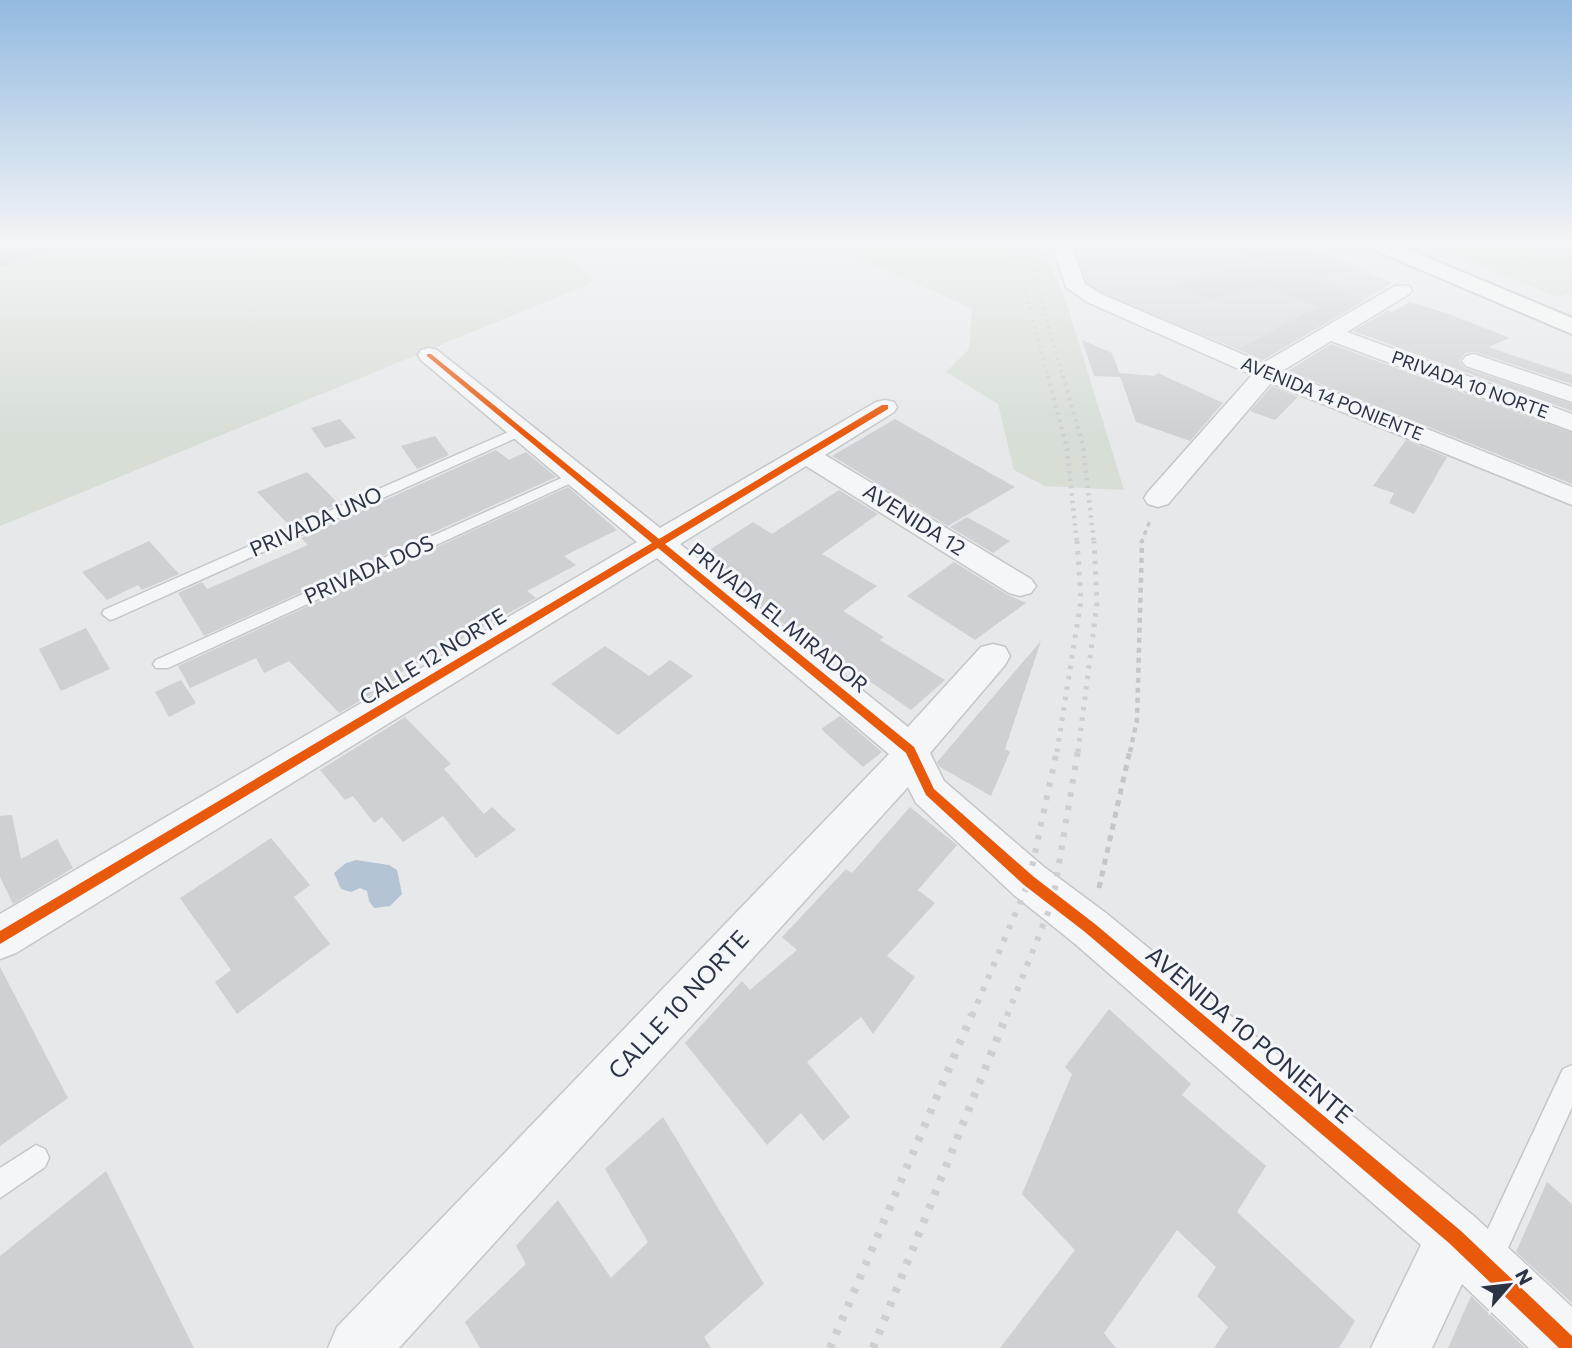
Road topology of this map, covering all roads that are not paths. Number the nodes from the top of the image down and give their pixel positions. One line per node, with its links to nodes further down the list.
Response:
1 (1117, 308): 10 (street, AVENIDA 14 PONIENTE)
2 (1370, 308): 4 (street)
3 (1527, 308): 5 (highway)
4 (1352, 318): 6 (street, PRIVADA 10 NORTE); 7 (street)
5 (1572, 327)
6 (1385, 330)
7 (1329, 333): 10 (street); 13 (street, PRIVADA 10 NORTE)
8 (1447, 352): 11 (street, PRIVADA 10 NORTE)
9 (429, 355): 14 (street, PRIVADA EL MIRADOR)
10 (1268, 373): 17 (street, AVENIDA 14 PONIENTE); 18 (street)
11 (1572, 396)
12 (886, 407): 15 (street, CALLE 12 NORTE)
13 (1572, 422)
14 (522, 430): 16 (street, PRIVADA EL MIRADOR); 21 (lane, PRIVADA UNO)
15 (807, 455): 19 (street, CALLE 12 NORTE); 20 (street, AVENIDA 12)
16 (577, 475): 19 (street, PRIVADA EL MIRADOR); 23 (lane, PRIVADA DOS)
17 (1572, 497)
18 (1158, 498)
19 (659, 545): 24 (street, PRIVADA EL MIRADOR); 25 (street, CALLE 12 NORTE)
20 (1020, 586)
21 (110, 614)
22 (993, 656): 24 (street, CALLE 10 NORTE)
23 (162, 664)
24 (910, 750): 29 (street, AVENIDA 10 PONIENTE); 30 (street, CALLE 10 NORTE)
25 (0, 938)
26 (1572, 1078): 29 (lane)
27 (36, 1158): 28 (lane)
28 (0, 1184)
29 (1470, 1252): 31 (street); 32 (street, AVENIDA 10 PONIENTE)
30 (358, 1348)
31 (1401, 1348)
32 (1572, 1348)

